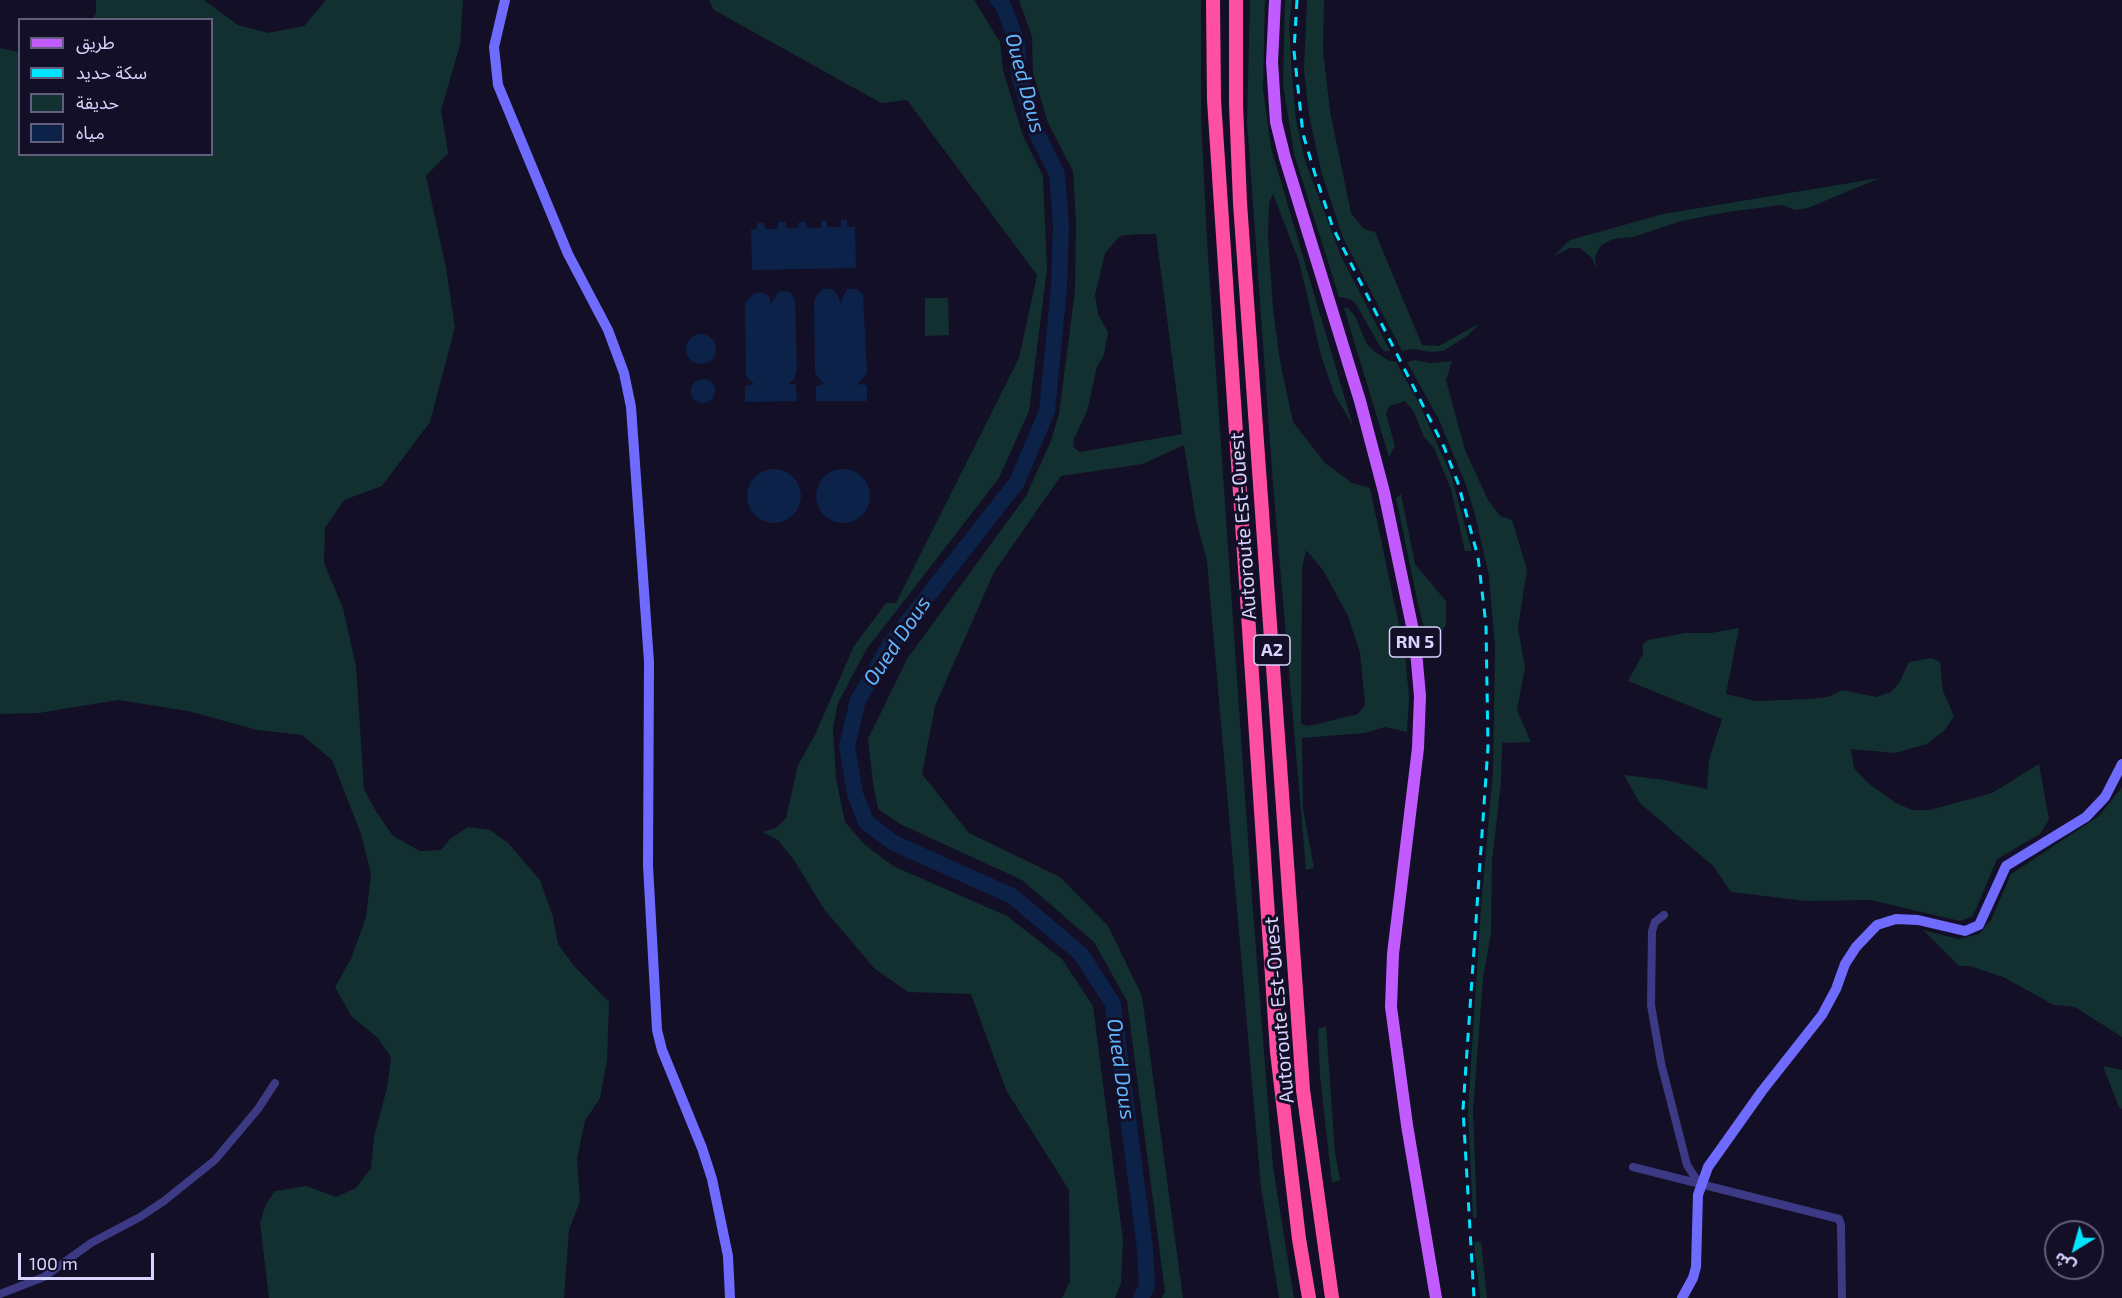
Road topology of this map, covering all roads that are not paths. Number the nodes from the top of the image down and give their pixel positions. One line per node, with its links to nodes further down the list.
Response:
1 (505, 0): 11 (street)
2 (1213, 0): 12 (highway, Autoroute Est-Ouest / A2)
3 (1236, 0): 13 (highway, Autoroute Est-Ouest / A2)
4 (1275, 0): 14 (main road, RN 5)
5 (2122, 764): 9 (street)
6 (1664, 915): 9 (street)
7 (275, 1083): 10 (street)
8 (1633, 1167): 9 (street)
9 (1700, 1185): 15 (street); 16 (street)
10 (0, 1294)
11 (730, 1298)
12 (1309, 1298)
13 (1332, 1298)
14 (1436, 1298)
15 (1682, 1298)
16 (1842, 1298)

